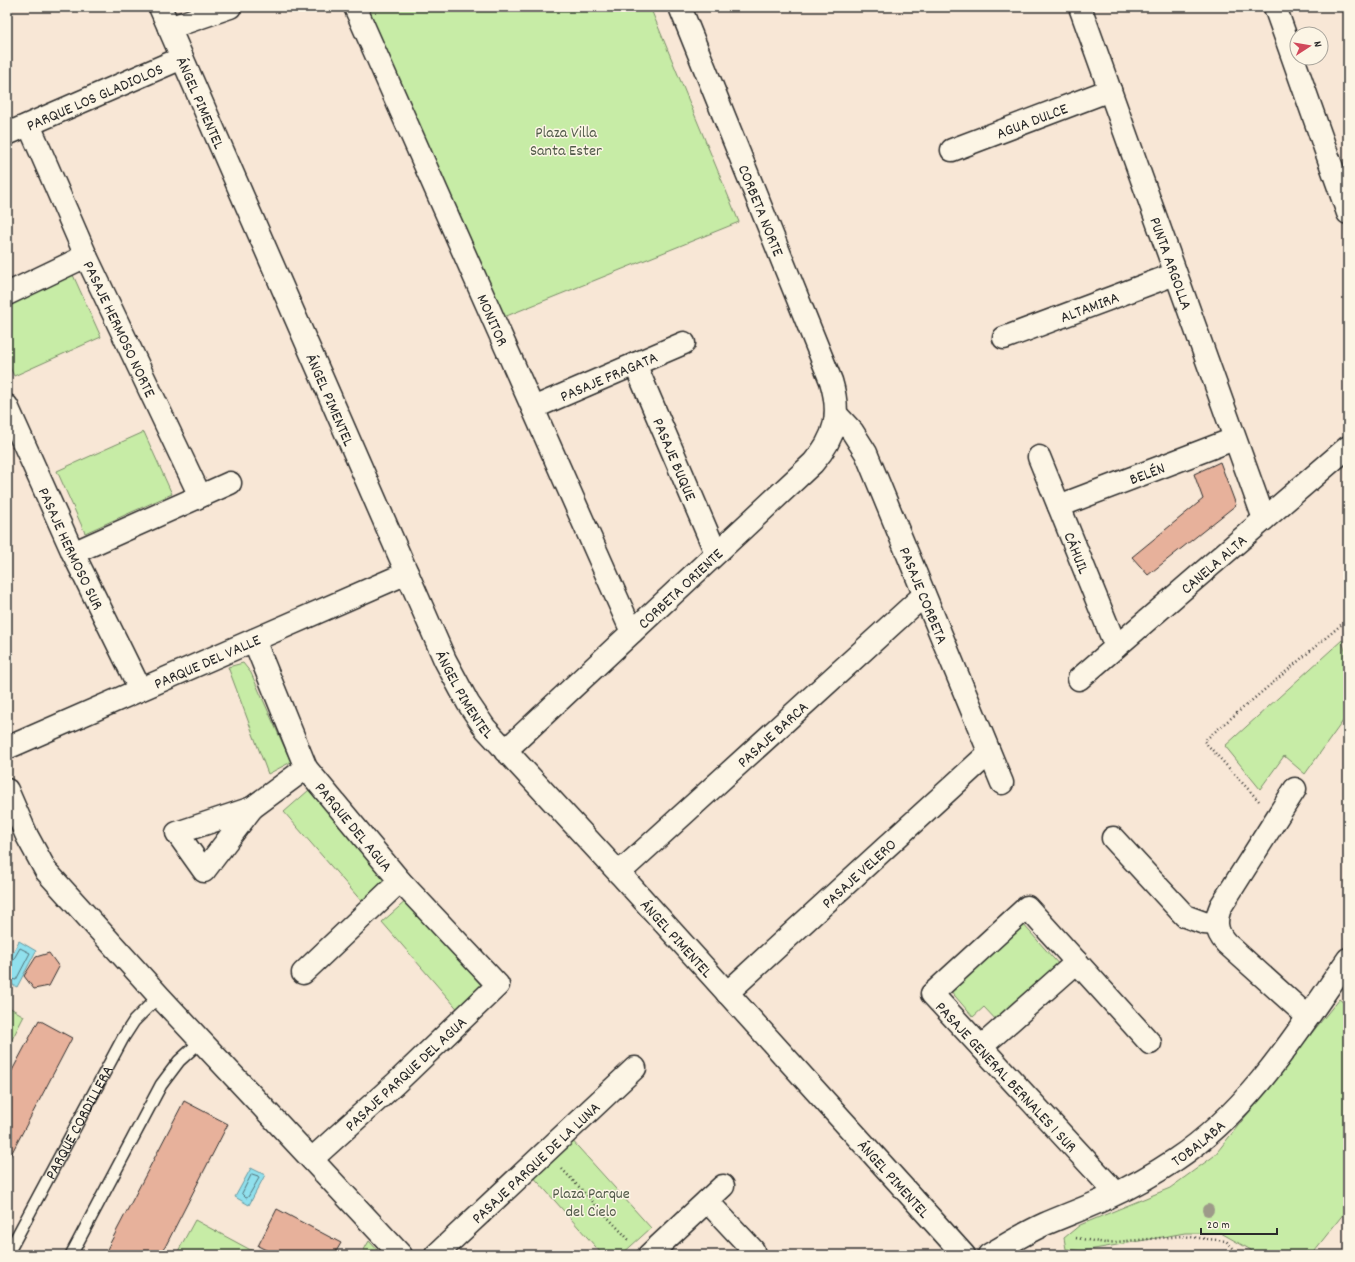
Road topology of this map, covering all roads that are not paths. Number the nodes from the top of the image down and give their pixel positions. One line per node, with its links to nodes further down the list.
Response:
1 (160, 7): 7 (street, ÁNGEL PIMENTEL)
2 (230, 7): 7 (street)
3 (355, 7): 21 (street, MONITOR)
4 (680, 7): 22 (street, CORBETA NORTE)
5 (1080, 7): 9 (street, PUNTA ARGOLLA)
6 (1275, 7): 13 (street)
7 (169, 28): 8 (street, ÁNGEL PIMENTEL)
8 (182, 58): 10 (street, PARQUE LOS GLADIOLOS); 32 (street, ÁNGEL PIMENTEL)
9 (1110, 90): 12 (street, AGUA DULCE); 15 (street, PUNTA ARGOLLA)
10 (29, 125): 11 (street, PARQUE LOS GLADIOLOS); 14 (street, PASAJE HERMOSO NORTE)
11 (7, 134)
12 (952, 150)
13 (1348, 213)
14 (86, 256): 16 (street); 27 (street, PASAJE HERMOSO NORTE)
15 (1176, 274): 17 (street, ALTAMIRA); 23 (street, PUNTA ARGOLLA)
16 (7, 294)
17 (1004, 338)
18 (684, 343): 19 (street, PASAJE FRAGATA)
19 (635, 364): 21 (street, PASAJE FRAGATA); 31 (street, PASAJE BUQUE)
20 (7, 406): 30 (street, PASAJE HERMOSO SUR)
21 (533, 408): 34 (street, MONITOR)
22 (836, 414): 31 (street, CORBETA ORIENTE); 33 (street, PASAJE CORBETA)
23 (1234, 439): 28 (street, BELÉN); 29 (street, PUNTA ARGOLLA)
24 (1348, 447): 29 (street, CANELA ALTA)
25 (1039, 457): 28 (street, CÁHUIL)
26 (230, 483): 27 (street)
27 (200, 496): 30 (street)
28 (1059, 506): 36 (street, CÁHUIL)
29 (1264, 519): 36 (street, CANELA ALTA)
30 (73, 553): 38 (street, PASAJE HERMOSO SUR)
31 (716, 553): 34 (street, CORBETA ORIENTE)
32 (407, 573): 35 (street, PARQUE DEL VALLE); 40 (street, ÁNGEL PIMENTEL)
33 (924, 595): 41 (street, PASAJE CORBETA); 48 (street, PASAJE BARCA)
34 (632, 632): 40 (street, CORBETA ORIENTE)
35 (254, 640): 38 (street, PARQUE DEL VALLE); 42 (street, PARQUE DEL AGUA)
36 (1116, 647): 37 (street, CANELA ALTA)
37 (1078, 679)
38 (140, 689): 39 (street, PARQUE DEL VALLE)
39 (7, 748)
40 (505, 751): 48 (street, ÁNGEL PIMENTEL)
41 (989, 752): 43 (street, PASAJE CORBETA); 55 (street, PASAJE VELERO)
42 (306, 768): 46 (street); 49 (street, PARQUE DEL AGUA)
43 (1002, 783)
44 (1295, 789): 50 (street)
45 (7, 790): 56 (street)
46 (252, 808)
47 (1113, 838): 50 (street)
48 (619, 873): 55 (street, ÁNGEL PIMENTEL)
49 (400, 881): 53 (street); 54 (street, PARQUE DEL AGUA)
50 (1216, 924): 57 (street)
51 (1348, 960): 57 (street, TOBALABA)
52 (1077, 962): 59 (street, PASAJE GENERAL BERNALES 1 SUR); 60 (street); 60 (street, PASAJE GENERAL BERNALES 1 SUR)
53 (303, 973)
54 (498, 985): 62 (street, PASAJE PARQUE DEL AGUA)
55 (727, 993): 72 (street, ÁNGEL PIMENTEL)
56 (159, 996): 58 (street); 68 (lane, PARQUE CORDILLERA)
57 (1308, 1017): 64 (street, TOBALABA)
58 (201, 1041): 62 (street); 69 (lane)
59 (1150, 1043)
60 (981, 1048): 64 (street, PASAJE GENERAL BERNALES 1 SUR)
61 (635, 1068): 71 (street, PASAJE PARQUE DE LA LUNA)
62 (312, 1159): 70 (street)
63 (723, 1186): 65 (street)
64 (1116, 1193): 73 (street, TOBALABA)
65 (707, 1201): 66 (street); 67 (street)
66 (641, 1249)
67 (753, 1250)
68 (7, 1255)
69 (71, 1255)
70 (401, 1255)
71 (436, 1255)
72 (964, 1255)
73 (989, 1255)

